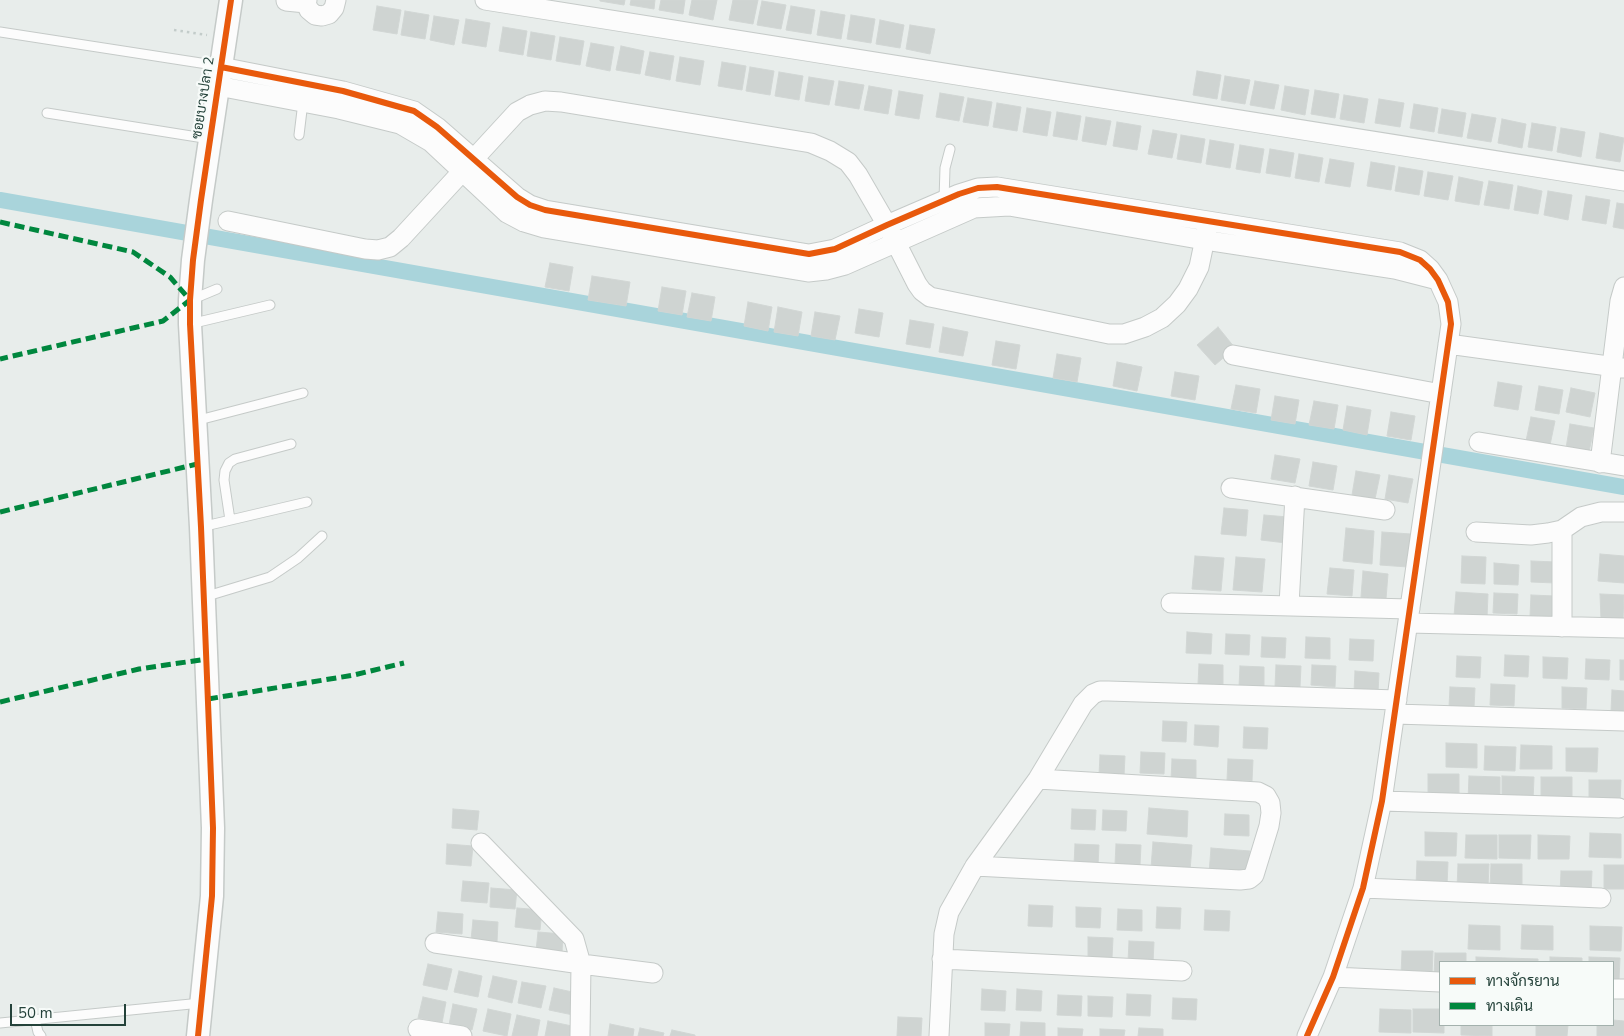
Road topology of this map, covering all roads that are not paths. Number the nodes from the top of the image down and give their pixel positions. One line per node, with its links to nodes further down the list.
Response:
1 (231, 0): 7 (street, ซอยบางปลา 2)
2 (336, 0): 5 (street)
3 (485, 0): 15 (street)
4 (286, 1): 5 (street)
5 (306, 2)
6 (0, 32): 7 (lane)
7 (220, 76): 8 (street); 9 (street); 12 (street, ซอยบางปลา 2)
8 (340, 100): 9 (street); 14 (street)
9 (303, 102): 11 (lane)
10 (47, 113): 12 (lane)
11 (300, 136)
12 (211, 139): 25 (street, ซอยบางปลา 2)
13 (950, 149): 16 (lane)
14 (469, 166): 18 (street); 19 (street); 19 (street); 21 (street)
15 (1624, 180)
16 (944, 200): 17 (street); 19 (street)
17 (1209, 220): 20 (street); 22 (street)
18 (228, 221)
19 (887, 225): 21 (street)
20 (1204, 240): 21 (street); 21 (street); 22 (street)
21 (894, 242)
22 (1438, 280): 28 (street)
23 (1624, 287): 30 (street)
24 (217, 289): 25 (lane)
25 (190, 300): 27 (street, ซอยบางปลา 2)
26 (270, 305): 27 (lane)
27 (190, 324): 33 (street, ซอยบางปลา 2)
28 (1448, 344): 30 (street); 32 (street)
29 (1233, 355): 32 (street)
30 (1618, 367): 36 (street)
31 (303, 393): 33 (lane)
32 (1441, 394): 51 (street)
33 (194, 421): 44 (street, ซอยบางปลา 2)
34 (1480, 442): 36 (street)
35 (291, 444): 43 (lane)
36 (1600, 463): 37 (street)
37 (1624, 466)
38 (1231, 488): 39 (street)
39 (1295, 496): 41 (street); 50 (street)
40 (307, 502): 43 (lane)
41 (1385, 510)
42 (1624, 512): 45 (street)
43 (230, 520): 44 (lane)
44 (200, 527): 48 (street, ซอยบางปลา 2)
45 (1562, 530): 46 (street); 52 (street)
46 (1476, 532)
47 (322, 536): 48 (lane)
48 (204, 598): 70 (street, ซอยบางปลา 2)
49 (1171, 603): 50 (street)
50 (1289, 606): 51 (street)
51 (1409, 616): 52 (street); 54 (street)
52 (1562, 626): 53 (street)
53 (1624, 628)
54 (1396, 707): 55 (street); 56 (street); 57 (street)
55 (1624, 721)
56 (1038, 779): 60 (street); 60 (street)
57 (1382, 800): 58 (street); 61 (street)
58 (1620, 808)
59 (481, 842): 65 (street)
60 (975, 866): 64 (street)
61 (1363, 888): 62 (street); 68 (street)
62 (1600, 898)
63 (435, 943): 65 (street)
64 (942, 959): 66 (street); 78 (street)
65 (581, 964): 67 (street); 77 (street)
66 (1182, 971)
67 (653, 973)
68 (1333, 977): 69 (street); 79 (street)
69 (1439, 982)
70 (202, 1003): 71 (lane); 75 (street, ซอยบางปลา 2)
71 (35, 1019): 72 (lane); 74 (lane)
72 (0, 1023)
73 (418, 1029): 76 (street)
74 (42, 1036)
75 (198, 1036)
76 (462, 1036)
77 (580, 1036)
78 (939, 1036)
79 (1307, 1036)

